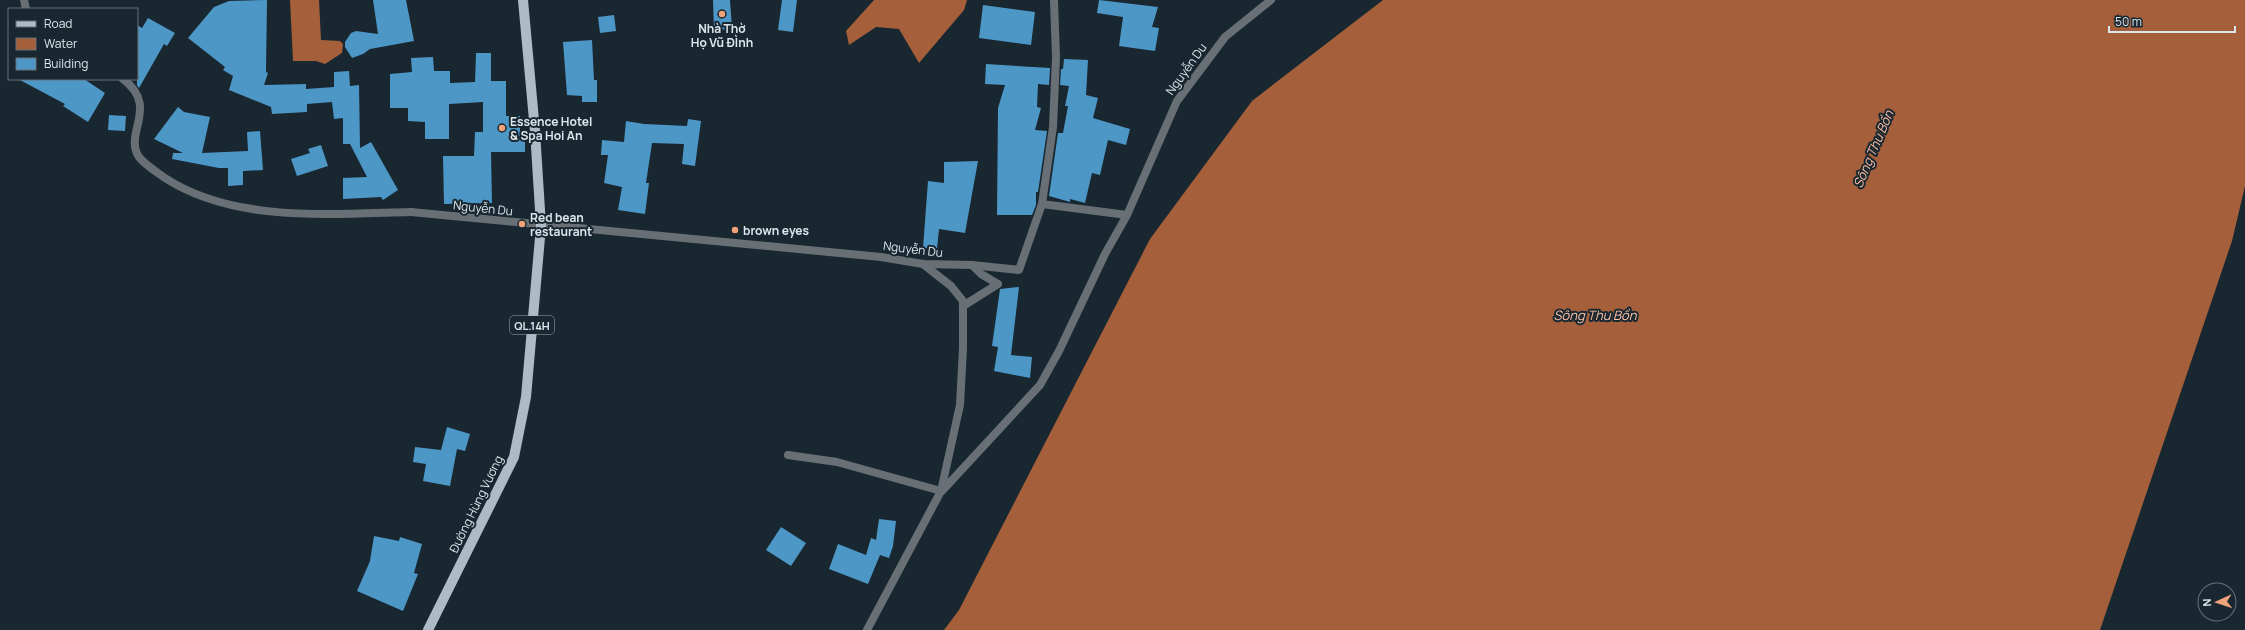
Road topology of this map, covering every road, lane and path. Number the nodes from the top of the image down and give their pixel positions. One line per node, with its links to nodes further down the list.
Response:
1 (523, 0): 7 (main road, Đường Hùng Vương / QL.14H)
2 (1054, 0): 5 (street)
3 (1271, 0): 6 (street, Nguyễn Du)
4 (124, 80): 7 (street, Nguyễn Du)
5 (1042, 204): 6 (street); 9 (street, Nguyễn Du)
6 (1127, 215): 12 (street, Nguyễn Du)
7 (541, 226): 8 (street, Nguyễn Du); 13 (main road, Đường Hùng Vương / QL.14H)
8 (923, 264): 9 (street, Nguyễn Du); 10 (street)
9 (972, 265): 10 (street)
10 (962, 306): 12 (street)
11 (788, 455): 12 (street)
12 (941, 491): 14 (street)
13 (428, 630)
14 (867, 630)

